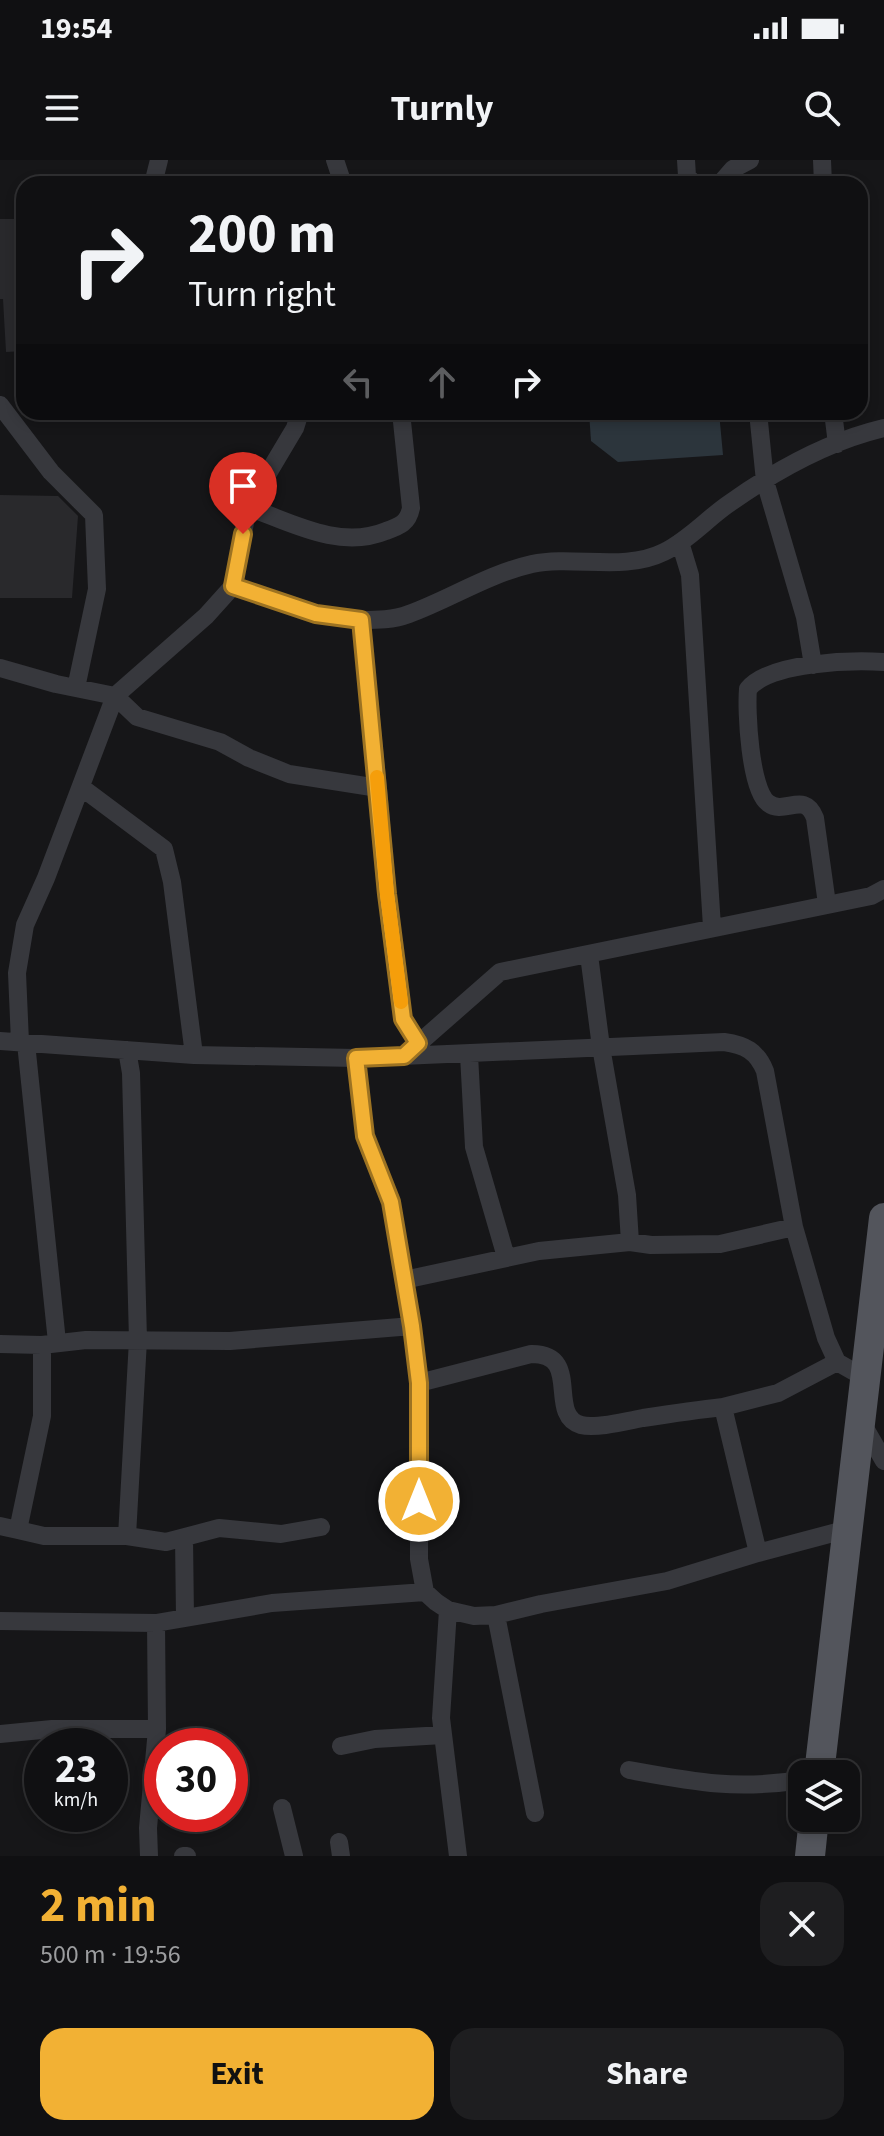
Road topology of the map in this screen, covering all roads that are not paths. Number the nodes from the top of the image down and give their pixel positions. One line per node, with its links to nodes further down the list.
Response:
1 (750, 160): 2 (street)
2 (727, 176)
3 (0, 405): 18 (street)
4 (298, 420): 11 (street)
5 (402, 420): 11 (street)
6 (759, 420): 10 (street)
7 (834, 420): 9 (street)
8 (884, 428): 9 (street)
9 (837, 444): 10 (street)
10 (765, 481): 12 (street); 16 (street)
11 (248, 507): 13 (street)
12 (680, 542): 14 (street); 24 (street)
13 (233, 586): 14 (street); 19 (street)
14 (361, 620): 21 (street)
15 (884, 662): 16 (street)
16 (813, 665): 23 (street)
17 (0, 668): 18 (street)
18 (76, 688): 19 (street)
19 (115, 696): 20 (street); 21 (street)
20 (81, 787): 27 (street); 31 (street)
21 (378, 788): 30 (street)
22 (880, 896): 23 (street)
23 (827, 904): 24 (street)
24 (712, 927): 25 (street)
25 (589, 955): 28 (street); 30 (street)
26 (0, 1041): 27 (street)
27 (20, 1042): 29 (street); 41 (street)
28 (601, 1047): 32 (street); 35 (street); 36 (street)
29 (127, 1050): 31 (street); 40 (street)
30 (411, 1050): 32 (street); 33 (street)
31 (194, 1055): 33 (street)
32 (469, 1055): 37 (street)
33 (356, 1058): 38 (street)
34 (884, 1218): 44 (main road)
35 (794, 1227): 36 (street); 43 (street)
36 (630, 1242): 37 (street)
37 (506, 1257): 38 (street)
38 (404, 1280): 39 (street)
39 (412, 1326): 40 (street); 45 (street)
40 (138, 1340): 41 (street); 52 (street)
41 (49, 1343): 42 (street); 50 (street)
42 (0, 1344)
43 (837, 1362): 44 (street); 46 (street)
44 (865, 1378): 47 (main road)
45 (419, 1383): 46 (street); 55 (street)
46 (723, 1407): 54 (street)
47 (860, 1421): 48 (street); 51 (main road)
48 (884, 1461)
49 (321, 1527): 53 (street)
50 (9, 1528): 52 (street)
51 (848, 1529): 54 (street); 66 (main road)
52 (127, 1536): 53 (street)
53 (184, 1537): 58 (street)
54 (758, 1553): 57 (street)
55 (425, 1592): 56 (street); 58 (street)
56 (448, 1610): 57 (street); 64 (street)
57 (496, 1615): 70 (street)
58 (185, 1618): 60 (street)
59 (0, 1621): 60 (street)
60 (156, 1623): 61 (street)
61 (157, 1728)
62 (144, 1729): 63 (street)
63 (0, 1734)
64 (443, 1735): 65 (street); 75 (street)
65 (341, 1746)
66 (821, 1760)
67 (629, 1770): 68 (street)
68 (788, 1781)
69 (282, 1808): 74 (street)
70 (535, 1813)
71 (148, 1832): 73 (street)
72 (813, 1832): 76 (main road)
73 (149, 1856)
74 (294, 1856)
75 (458, 1856)
76 (810, 1856)

